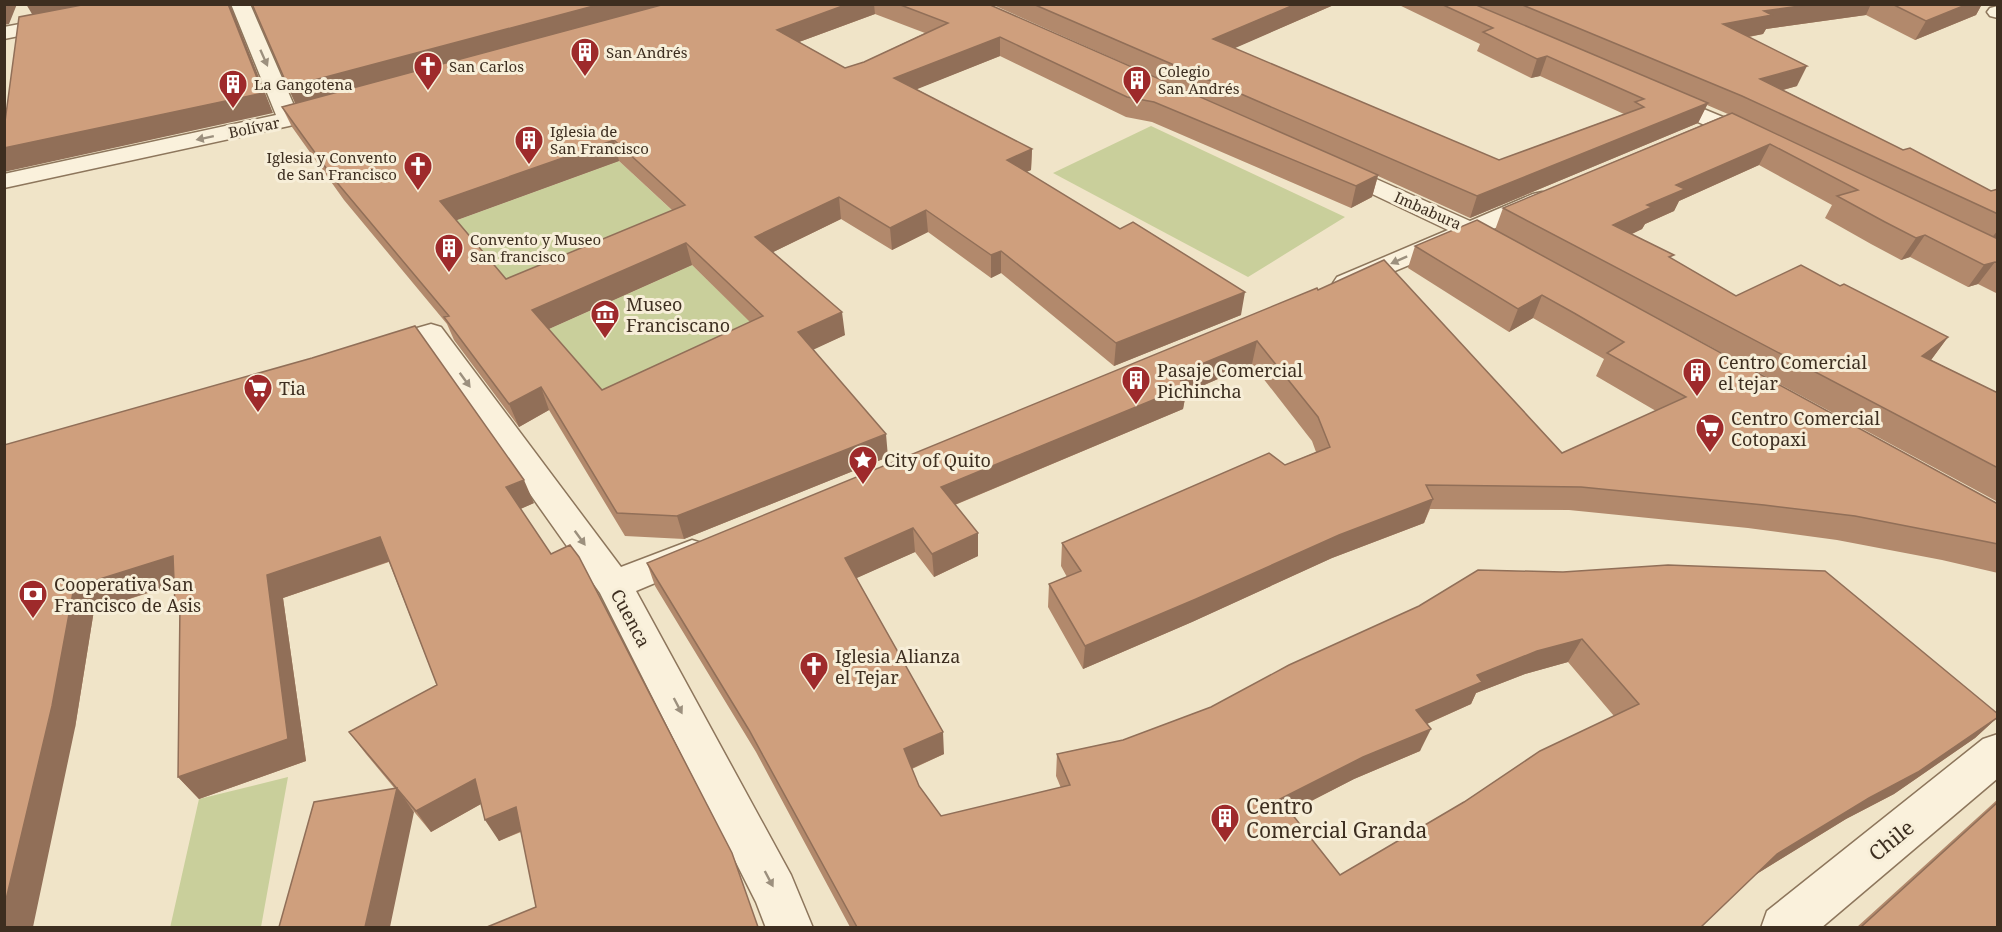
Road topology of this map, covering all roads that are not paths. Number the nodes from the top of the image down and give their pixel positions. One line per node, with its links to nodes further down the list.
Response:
1 (240, 4): 6 (street, one-way to 6)
2 (86, 17): 3 (street)
3 (17, 30)
4 (1646, 91): 7 (street)
5 (346, 104): 6 (street, Bolívar)
6 (289, 119): 11 (street, Bolívar, one-way to 11)
7 (1723, 123): 8 (street); 9 (street)
8 (1693, 136)
9 (1776, 148)
10 (1311, 158): 13 (street, Imbabura)
11 (4, 181)
12 (1572, 187): 13 (street)
13 (1470, 229): 14 (street, Imbabura); 15 (street, one-way to 15)
14 (1505, 248)
15 (1320, 295)
16 (350, 356): 18 (street, Cuenca, one-way to 18)
17 (722, 541): 18 (street)
18 (614, 585): 20 (street, Cuenca, one-way to 20)
19 (1998, 752): 21 (street, Chile)
20 (790, 927)
21 (1784, 927)

